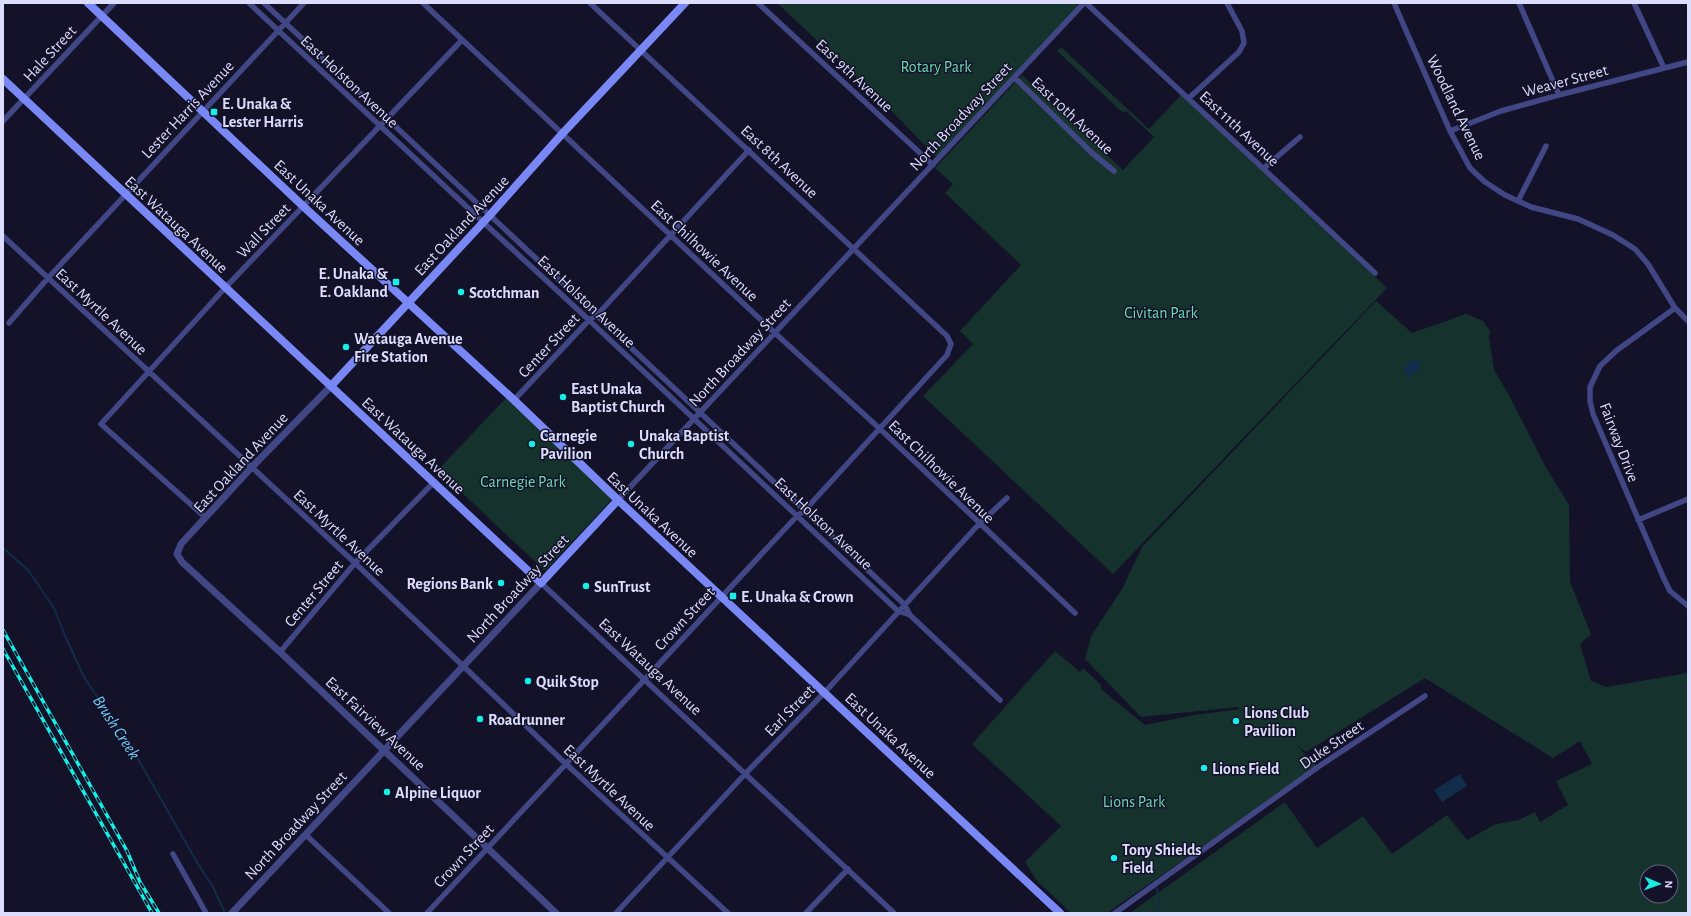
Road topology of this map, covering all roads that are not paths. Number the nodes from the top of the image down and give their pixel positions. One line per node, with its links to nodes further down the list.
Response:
1 (88, 3): 15 (main road, East Unaka Avenue)
2 (114, 3): 15 (street, Hale Street)
3 (249, 3): 17 (street, East Holston Avenue)
4 (264, 3): 16 (street, East Holston Avenue)
5 (304, 3): 16 (street, Lester Harris Avenue)
6 (423, 3): 18 (street, East Chilhowie Avenue)
7 (590, 3): 19 (street, East 8th Avenue)
8 (685, 3): 19 (main road, East Oakland Avenue)
9 (758, 3): 36 (street, East 9th Avenue)
10 (1085, 3): 22 (street, North Broadway Street); 26 (street, East 11th Avenue)
11 (1226, 3): 26 (street)
12 (1394, 3): 31 (street, Woodland Avenue)
13 (1519, 3): 24 (street)
14 (1634, 3): 21 (street)
15 (102, 16): 25 (street, Hale Street); 27 (main road, East Unaka Avenue)
16 (285, 23): 17 (street, Lester Harris Avenue); 28 (street, East Holston Avenue)
17 (278, 31): 27 (street, Lester Harris Avenue); 30 (street, East Holston Avenue)
18 (462, 40): 28 (street, Wall Street); 32 (street, East Chilhowie Avenue)
19 (641, 51): 32 (main road, East Oakland Avenue); 35 (street, East 8th Avenue)
20 (1688, 62): 21 (street, Weaver Street)
21 (1664, 68): 24 (street, Weaver Street)
22 (1015, 78): 36 (street, North Broadway Street); 38 (street, East 10th Avenue)
23 (3, 79): 25 (main road, East Watauga Avenue)
24 (1559, 94): 31 (street, Weaver Street)
25 (25, 98): 29 (street, Hale Street); 39 (main road, East Watauga Avenue)
26 (1189, 98): 37 (street, East 11th Avenue)
27 (202, 111): 39 (street, Lester Harris Avenue); 41 (main road, East Unaka Avenue)
28 (387, 118): 30 (street, Wall Street); 42 (street, East Holston Avenue)
29 (3, 121)
30 (379, 126): 41 (street, Wall Street); 43 (street, East Holston Avenue)
31 (1450, 131): 40 (street, Woodland Avenue)
32 (562, 134): 42 (main road, East Oakland Avenue); 44 (street, East Chilhowie Avenue)
33 (1300, 137): 37 (street)
34 (1546, 146): 40 (street)
35 (749, 150): 44 (street, Center Street); 46 (street, East 8th Avenue)
36 (933, 165): 46 (street, North Broadway Street)
37 (1264, 168): 47 (street, East 11th Avenue)
38 (1114, 171)
39 (125, 195): 48 (street, Lester Harris Avenue); 49 (main road, East Watauga Avenue)
40 (1518, 201): 51 (street, Woodland Avenue)
41 (304, 207): 49 (street, Wall Street); 50 (main road, East Unaka Avenue)
42 (490, 215): 43 (main road, East Oakland Avenue); 52 (street, East Holston Avenue)
43 (483, 222): 50 (main road, East Oakland Avenue); 53 (street, East Holston Avenue)
44 (670, 235): 52 (street, Center Street); 56 (street, East Chilhowie Avenue)
45 (3, 236): 48 (street, East Myrtle Avenue)
46 (855, 249): 56 (street, North Broadway Street); 57 (street, East 8th Avenue)
47 (1375, 273)
48 (48, 278): 55 (street, Lester Harris Avenue); 58 (street, East Myrtle Avenue)
49 (225, 288): 58 (street, Wall Street); 59 (main road, East Watauga Avenue)
50 (408, 302): 59 (main road, East Oakland Avenue); 60 (main road, East Unaka Avenue)
51 (1675, 308): 54 (street, Woodland Avenue); 72 (street, Fairway Drive)
52 (597, 315): 53 (street, Center Street); 61 (street, East Holston Avenue)
53 (589, 320): 60 (street, Center Street); 62 (street, East Holston Avenue)
54 (1688, 321)
55 (9, 323)
56 (776, 334): 61 (street, North Broadway Street); 63 (street, East Chilhowie Avenue)
57 (950, 340): 63 (street, Crown Street)
58 (148, 372): 64 (street, East Myrtle Avenue); 71 (street, Wall Street)
59 (331, 386): 64 (street, East Oakland Avenue); 65 (main road, East Watauga Avenue)
60 (514, 400): 68 (main road, East Unaka Avenue)
61 (700, 413): 62 (street, North Broadway Street); 69 (street, East Holston Avenue)
62 (695, 419): 68 (street, North Broadway Street); 70 (street, East Holston Avenue)
63 (879, 428): 69 (street, Crown Street); 73 (street, East Chilhowie Avenue)
64 (251, 468): 71 (street, East Oakland Avenue); 75 (street, East Myrtle Avenue)
65 (434, 482): 75 (street, Center Street); 76 (main road, East Watauga Avenue)
66 (1007, 498): 73 (street, Earl Street)
67 (1688, 499): 72 (street)
68 (618, 500): 76 (main road, North Broadway Street); 77 (main road, East Unaka Avenue)
69 (804, 510): 70 (street, Crown Street); 78 (street, East Holston Avenue)
70 (797, 516): 77 (street, Crown Street); 80 (street, East Holston Avenue)
71 (206, 518): 74 (street, East Oakland Avenue)
72 (1638, 520): 79 (street, Fairway Drive)
73 (979, 524): 78 (street, Earl Street); 81 (street, East Chilhowie Avenue)
74 (178, 554): 83 (street, East Fairview Avenue)
75 (355, 564): 83 (street, Center Street); 84 (street, East Myrtle Avenue)
76 (541, 583): 84 (street, North Broadway Street); 85 (street, East Watauga Avenue)
77 (722, 598): 85 (street, Crown Street); 86 (main road, East Unaka Avenue)
78 (904, 604): 80 (street, Earl Street); 82 (street, East Holston Avenue)
79 (1688, 606)
80 (898, 611): 82 (street, East Holston Avenue); 86 (street, Earl Street)
81 (1075, 613)
82 (910, 615): 88 (street, East Holston Avenue)
83 (280, 652): 89 (street, East Fairview Avenue)
84 (464, 665): 89 (street, North Broadway Street); 90 (street, East Myrtle Avenue)
85 (645, 679): 90 (street, Crown Street); 91 (street, East Watauga Avenue)
86 (825, 692): 91 (street, Earl Street); 106 (main road, East Unaka Avenue)
87 (1426, 696): 107 (street, Duke Street)
88 (1000, 700)
89 (384, 750): 92 (street, North Broadway Street); 93 (street, East Fairview Avenue)
90 (565, 763): 93 (street, Crown Street); 95 (street, East Myrtle Avenue)
91 (745, 774): 95 (street, Earl Street); 96 (street, East Watauga Avenue)
92 (306, 835): 98 (street, North Broadway Street); 99 (street)
93 (488, 848): 100 (street, Crown Street); 101 (street, East Fairview Avenue)
94 (173, 854): 97 (street)
95 (667, 858): 102 (street, Earl Street); 103 (street, East Myrtle Avenue)
96 (848, 869): 104 (street); 105 (street, East Watauga Avenue)
97 (206, 913)
98 (232, 913)
99 (389, 913)
100 (426, 913)
101 (556, 913)
102 (616, 913)
103 (728, 913)
104 (806, 913)
105 (894, 913)
106 (1060, 913)
107 (1115, 913)

